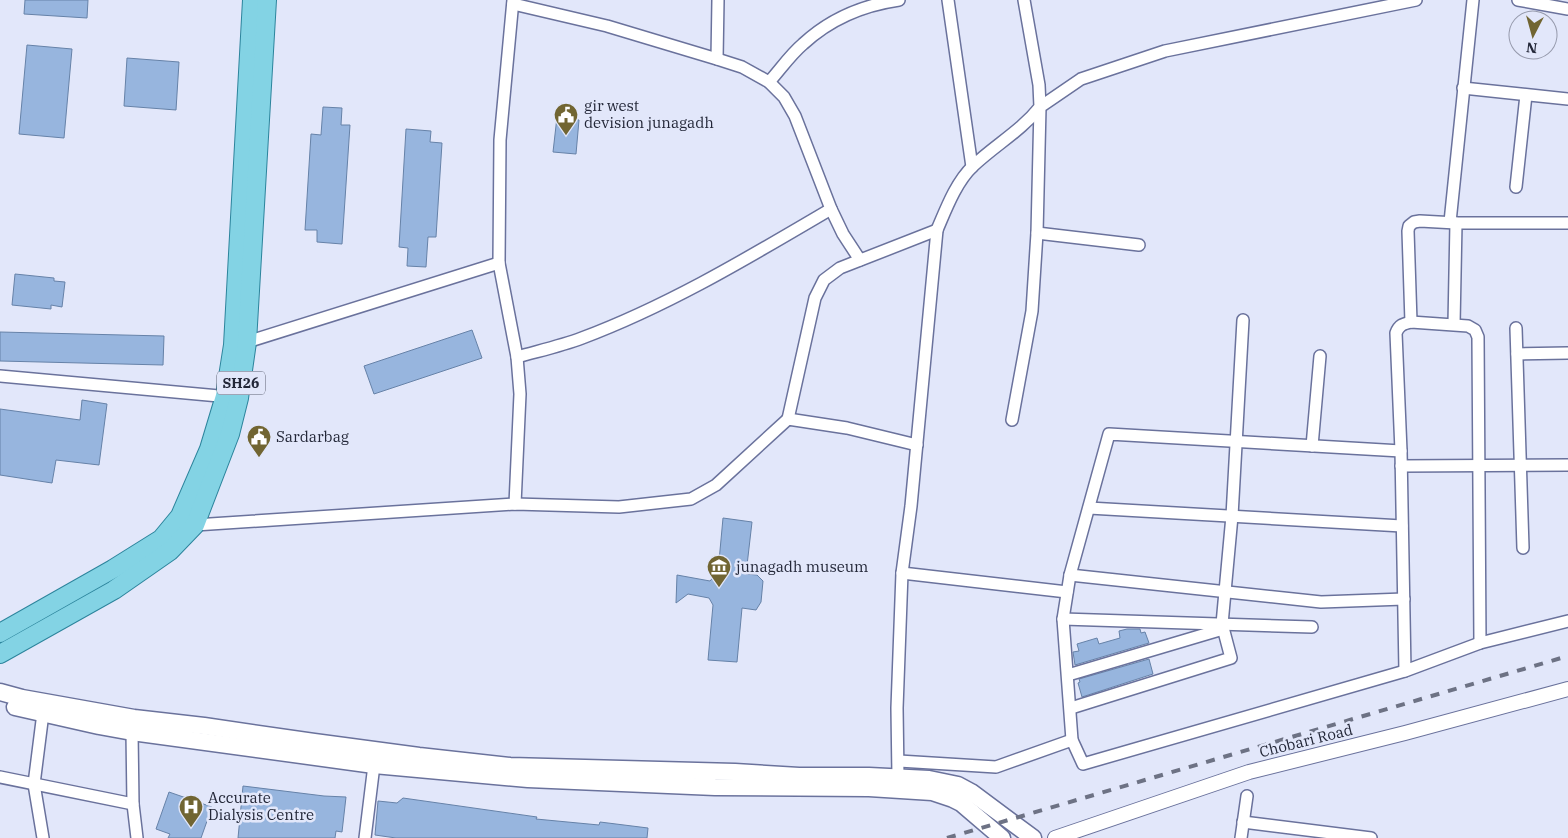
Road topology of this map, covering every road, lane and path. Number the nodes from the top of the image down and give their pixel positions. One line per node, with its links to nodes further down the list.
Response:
1 (252, 0): 38 (main road, SH26)
2 (267, 0): 32 (main road, SH26)
3 (718, 0): 12 (street)
4 (900, 0): 13 (street)
5 (948, 0): 18 (street)
6 (1024, 0): 17 (street)
7 (1416, 0): 17 (street)
8 (1473, 0): 14 (street)
9 (1518, 0): 11 (street)
10 (513, 2): 12 (street); 27 (street)
11 (1568, 9)
12 (717, 59): 13 (street)
13 (770, 82): 20 (street)
14 (1463, 88): 15 (street); 21 (street)
15 (1526, 95): 16 (street); 19 (street)
16 (1568, 99)
17 (1040, 107): 18 (street); 24 (street)
18 (972, 167): 23 (street)
19 (1516, 187)
20 (832, 209): 26 (street); 36 (street)
21 (1453, 223): 22 (street); 29 (street); 30 (street)
22 (1568, 223)
23 (937, 230): 26 (street); 42 (street)
24 (1036, 233): 25 (street); 40 (street)
25 (1139, 245)
26 (860, 260): 39 (street)
27 (498, 263): 32 (street); 36 (street)
28 (1243, 320): 41 (street)
29 (1411, 322): 30 (street); 44 (street)
30 (1454, 324): 47 (street)
31 (1516, 328): 34 (street)
32 (247, 342): 38 (main road, SH26)
33 (1568, 353): 34 (street)
34 (1517, 354): 48 (street)
35 (1320, 356): 43 (street)
36 (517, 357): 49 (street)
37 (0, 376): 38 (street)
38 (232, 397): 52 (main road, SH26); 53 (main road, SH26)
39 (788, 419): 42 (street); 49 (street)
40 (1012, 420)
41 (1236, 441): 43 (street); 50 (street); 51 (street)
42 (917, 445): 56 (street)
43 (1312, 446): 44 (street)
44 (1401, 451): 46 (street)
45 (1568, 465): 48 (street)
46 (1401, 466): 47 (street); 54 (street)
47 (1478, 466): 48 (street); 66 (street)
48 (1520, 466): 55 (street)
49 (515, 504): 53 (street)
50 (1089, 508): 51 (street); 57 (street)
51 (1232, 516): 54 (street); 59 (street)
52 (177, 520): 53 (street); 65 (main road, SH26)
53 (195, 525): 67 (main road, SH26)
54 (1402, 526): 60 (street)
55 (1523, 548)
56 (902, 574): 58 (street); 78 (street)
57 (1070, 575): 58 (street); 59 (street)
58 (1067, 592): 61 (street)
59 (1225, 592): 60 (street); 63 (street)
60 (1404, 599): 68 (street)
61 (1063, 619): 63 (street); 69 (street)
62 (1568, 621): 66 (street)
63 (1223, 626): 64 (street); 69 (street); 73 (street)
64 (1312, 627)
65 (0, 633)
66 (1480, 644): 68 (street)
67 (0, 654)
68 (1405, 671): 76 (street)
69 (1068, 675): 73 (street)
70 (1568, 688): 90 (street, Chobari Road)
71 (0, 692): 78 (main road)
72 (0, 704): 74 (main road)
73 (1071, 708): 76 (street)
74 (43, 713): 75 (main road); 80 (street)
75 (132, 732): 77 (main road); 82 (street)
76 (1072, 740): 78 (street)
77 (374, 765): 87 (street); 88 (main road)
78 (898, 769): 89 (main road)
79 (0, 776): 80 (street)
80 (34, 784): 82 (street); 85 (street)
81 (1248, 796): 83 (street)
82 (133, 804): 86 (street)
83 (1243, 822): 84 (street); 91 (street)
84 (1320, 835): 92 (street)
85 (43, 838)
86 (137, 838)
87 (366, 838)
88 (1002, 838)
89 (1032, 838)
90 (1055, 838)
91 (1241, 838)
92 (1371, 838)

